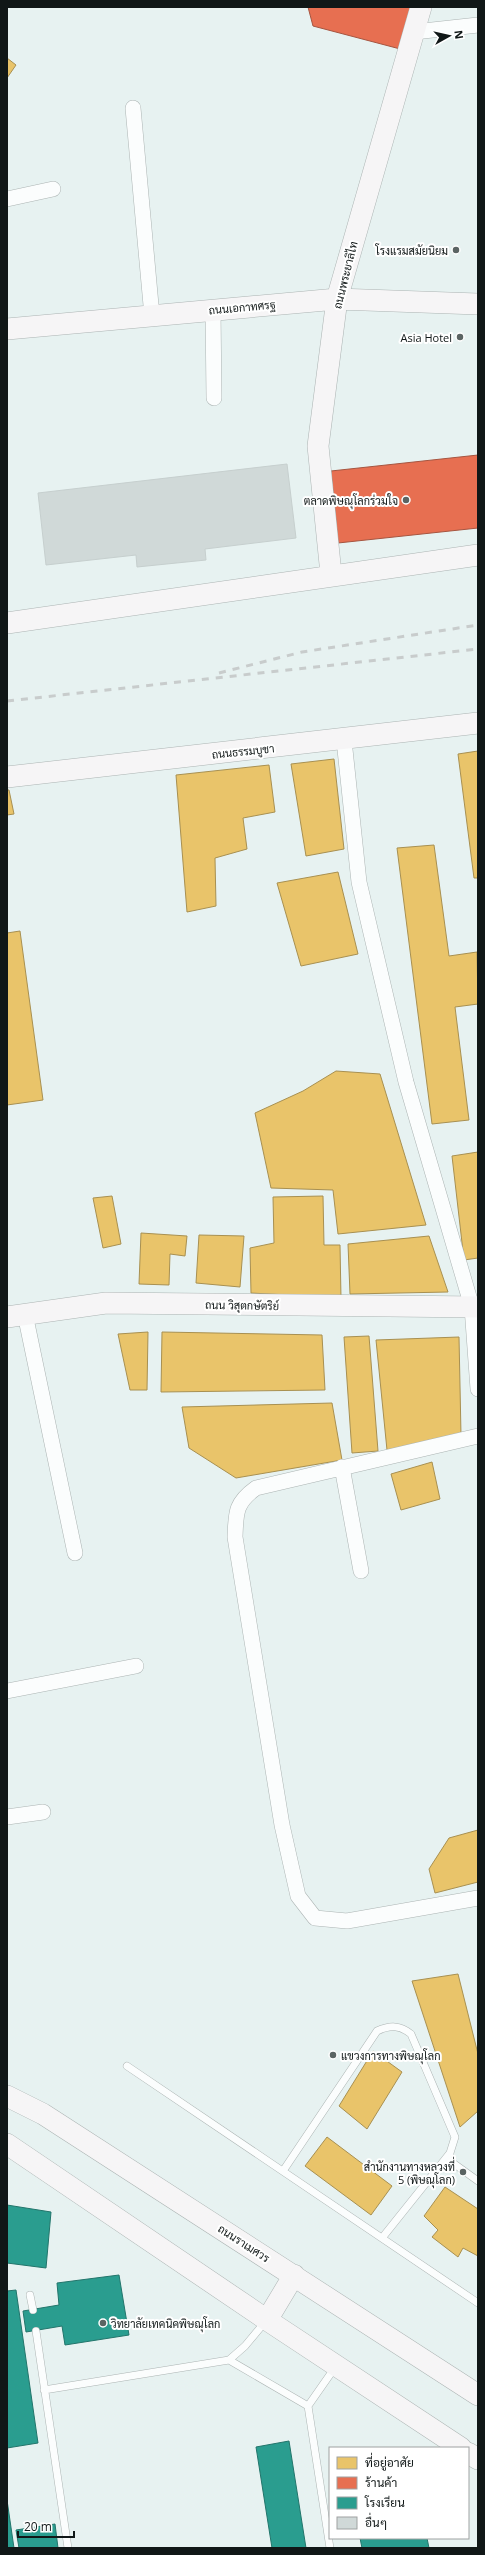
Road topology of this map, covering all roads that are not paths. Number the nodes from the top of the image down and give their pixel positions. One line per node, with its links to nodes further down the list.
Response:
1 (421, 7): 3 (main road, ถนนพระยาลิไท)
2 (478, 24): 3 (street)
3 (414, 32): 7 (main road, ถนนพระยาลิไท)
4 (133, 108): 10 (street)
5 (53, 189): 6 (street)
6 (7, 199)
7 (337, 299): 8 (main road, ถนนเอกาทศรฐ); 9 (main road, ถนนเอกาทศรฐ); 14 (main road, ถนนพระยาลิไท)
8 (478, 304)
9 (213, 310): 10 (main road, ถนนเอกาทศรฐ); 12 (street)
10 (152, 316): 11 (main road, ถนนเอกาทศรฐ)
11 (7, 329)
12 (214, 398)
13 (478, 555): 14 (main road)
14 (331, 574): 15 (main road)
15 (7, 623)
16 (478, 723): 17 (main road, ถนนธรรมบูชา)
17 (344, 740): 18 (main road, ถนนธรรมบูชา); 19 (street)
18 (7, 777)
19 (475, 1307): 20 (main road, ถนน วิสุตกษัตริย์); 21 (street)
20 (16, 1316): 24 (street)
21 (478, 1389)
22 (478, 1436): 23 (street)
23 (342, 1467): 25 (street); 30 (street)
24 (75, 1553)
25 (361, 1571)
26 (136, 1666): 27 (street)
27 (7, 1691)
28 (43, 1812): 29 (street)
29 (7, 1817)
30 (478, 1898)
31 (127, 2066): 35 (lane)
32 (7, 2096): 38 (main road, ถนนราเมศวร)
33 (7, 2144): 42 (main road)
34 (446, 2158): 35 (lane); 36 (lane); 37 (lane)
35 (283, 2171): 37 (lane)
36 (478, 2181)
37 (382, 2238): 40 (lane)
38 (294, 2275): 42 (main road); 47 (main road, ถนนราเมศวร)
39 (30, 2295): 41 (lane)
40 (478, 2303)
41 (33, 2310)
42 (267, 2320): 44 (lane); 45 (main road)
43 (36, 2331): 46 (lane)
44 (229, 2360): 46 (lane); 48 (lane)
45 (336, 2366): 48 (lane); 49 (main road)
46 (44, 2390): 52 (lane)
47 (478, 2395)
48 (308, 2406): 53 (lane)
49 (459, 2447)
50 (469, 2454): 51 (main road)
51 (478, 2459)
52 (68, 2548)
53 (330, 2548)

